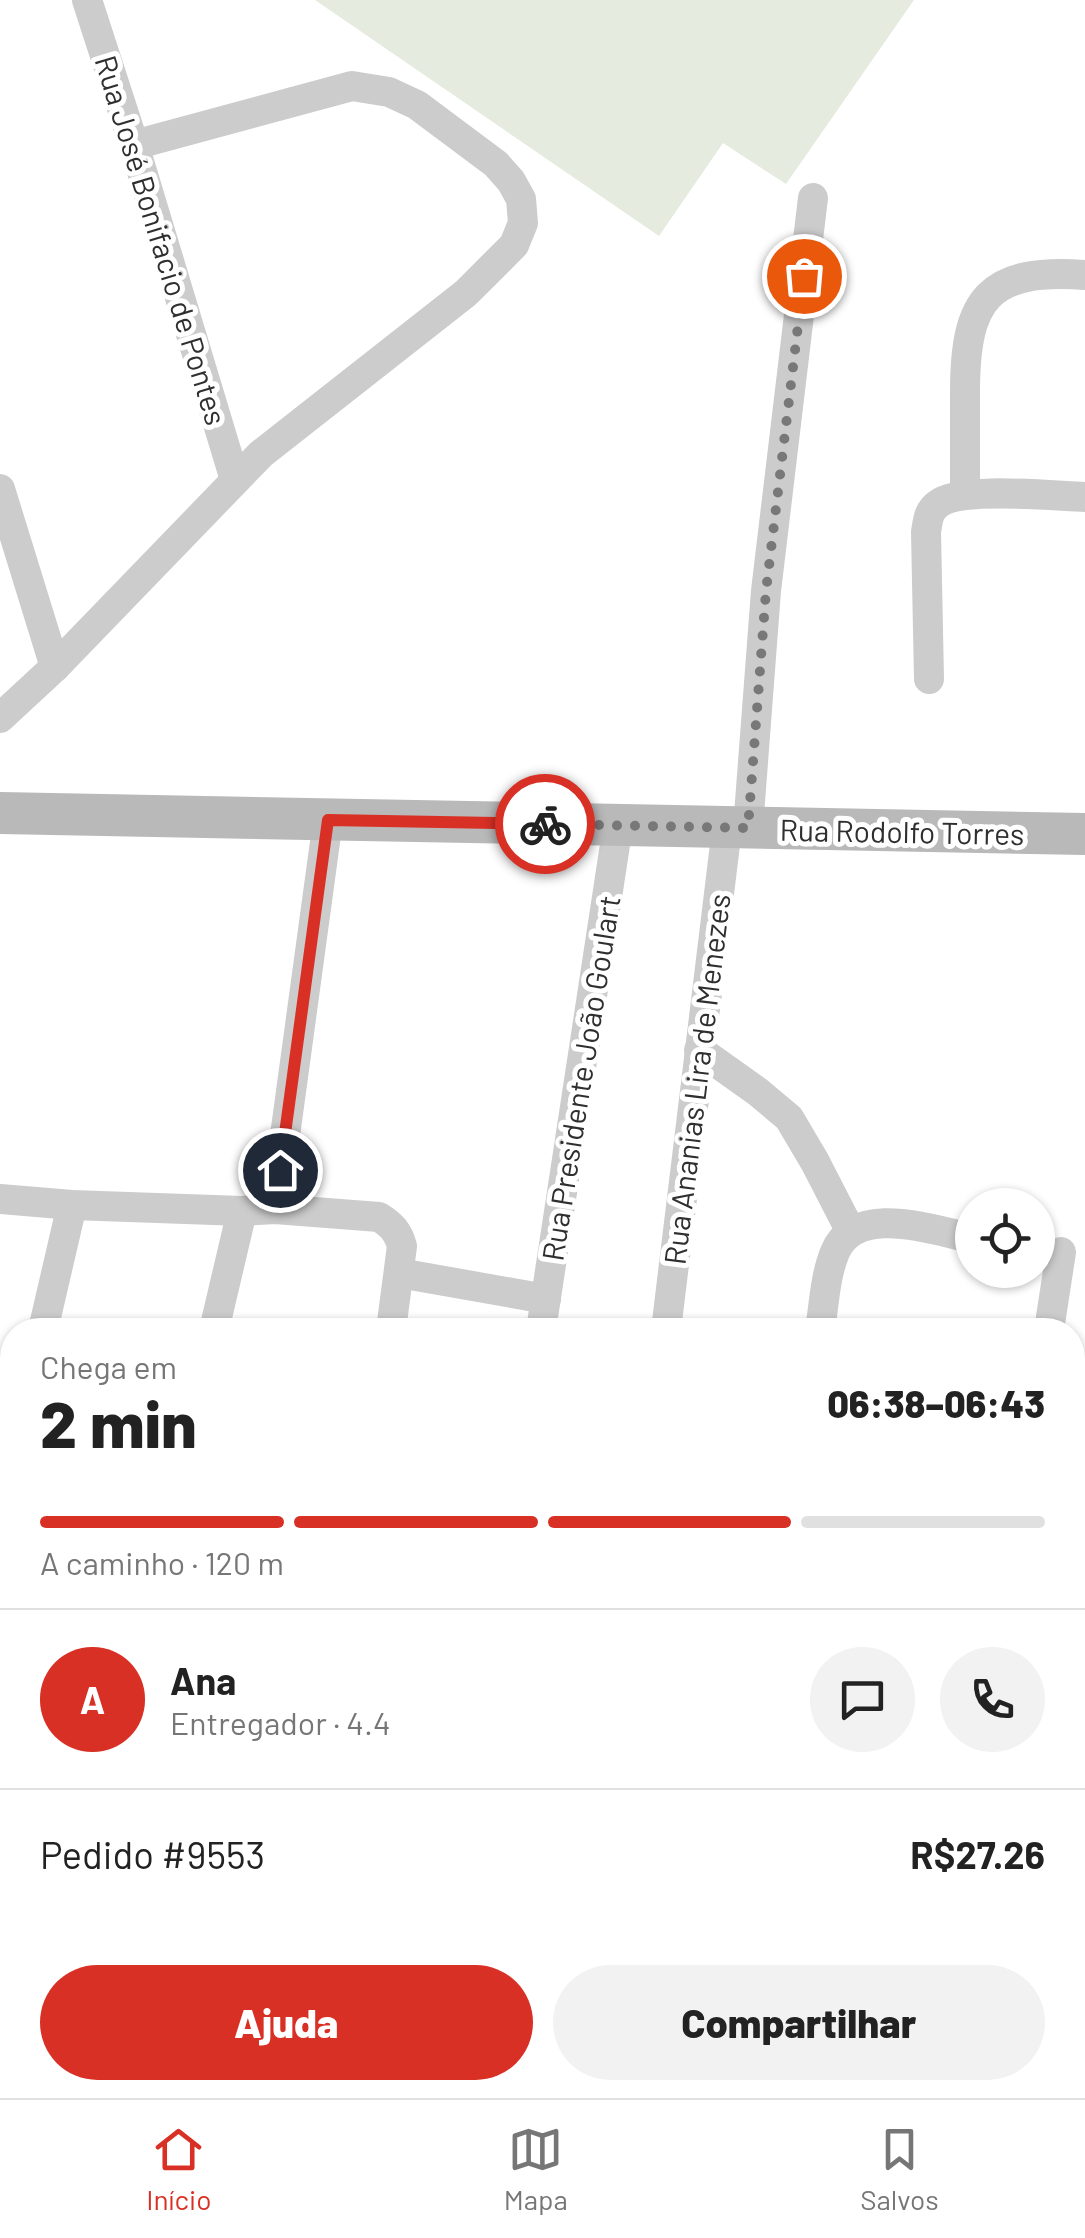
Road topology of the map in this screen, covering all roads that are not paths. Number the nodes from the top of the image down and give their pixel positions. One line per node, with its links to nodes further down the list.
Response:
1 (88, 0): 2 (street, Rua José Bonifacio de Pontes)
2 (134, 145): 5 (street, Rua José Bonifacio de Pontes); 5 (street)
3 (814, 198): 15 (street, Rua Ananias Lira de Menezes)
4 (1085, 275): 7 (street)
5 (235, 480): 9 (street)
6 (0, 489): 9 (street)
7 (964, 494): 8 (street); 10 (street)
8 (1085, 497)
9 (55, 667): 11 (street)
10 (929, 679)
11 (0, 718)
12 (0, 814): 13 (main road, Rua Rodolfo Torres)
13 (328, 820): 14 (main road, Rua Rodolfo Torres); 20 (street)
14 (618, 825): 15 (main road, Rua Rodolfo Torres); 26 (street, Rua Presidente João Goulart)
15 (738, 828): 16 (main road, Rua Rodolfo Torres); 17 (street, Rua Ananias Lira de Menezes)
16 (1085, 834)
17 (699, 1050): 22 (street); 31 (street, Rua Ananias Lira de Menezes)
18 (0, 1199): 19 (street)
19 (72, 1205): 21 (street); 27 (street)
20 (275, 1209): 21 (street); 25 (street)
21 (242, 1211): 28 (street)
22 (851, 1232): 23 (street); 32 (street)
23 (955, 1235)
24 (1061, 1252): 33 (street)
25 (399, 1273): 26 (street); 29 (street)
26 (546, 1298): 30 (street, Rua Presidente João Goulart)
27 (46, 1318)
28 (217, 1318)
29 (393, 1318)
30 (543, 1318)
31 (667, 1318)
32 (822, 1318)
33 (1051, 1318)

